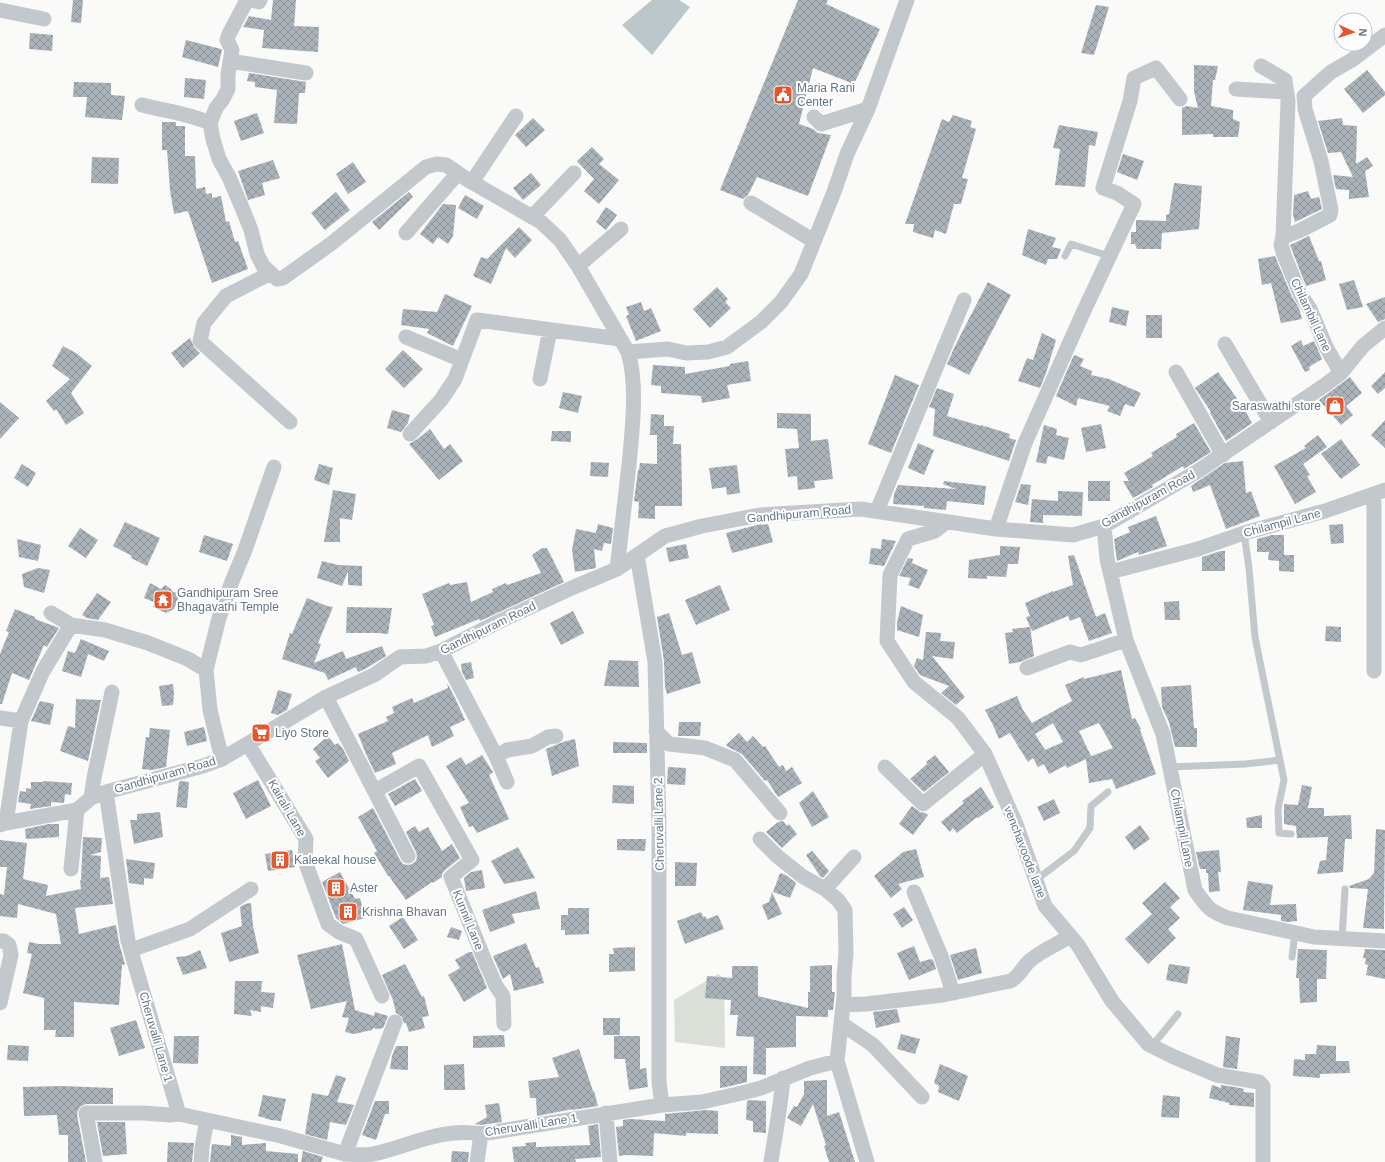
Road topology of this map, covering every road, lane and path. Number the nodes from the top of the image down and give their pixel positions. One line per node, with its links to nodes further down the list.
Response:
1 (247, 0): 8 (street)
2 (252, 0): 3 (street)
3 (260, 0)
4 (908, 0): 16 (street)
5 (0, 10): 6 (street)
6 (44, 19)
7 (1385, 35): 14 (street)
8 (230, 61): 10 (street); 19 (street)
9 (1260, 66): 12 (street)
10 (306, 73)
11 (1236, 89): 12 (street)
12 (1287, 98): 14 (street); 27 (street, Chilambil Lane)
13 (1180, 99): 30 (street)
14 (1305, 103): 27 (street)
15 (142, 105): 19 (street)
16 (868, 109): 18 (street); 28 (street)
17 (516, 116): 22 (street)
18 (814, 117)
19 (210, 123): 32 (street)
20 (458, 173): 22 (street); 26 (street); 32 (street)
21 (574, 173): 24 (street)
22 (472, 182): 24 (street)
23 (751, 203): 28 (street)
24 (532, 217): 31 (street)
25 (621, 229): 31 (street)
26 (406, 233)
27 (1283, 237): 42 (street, Chilambil Lane)
28 (814, 241): 39 (street)
29 (1065, 256): 30 (lane)
30 (1109, 256): 53 (street)
31 (578, 266): 37 (street)
32 (271, 273): 44 (street)
33 (964, 300): 50 (street)
34 (1385, 328): 42 (street, Gandhipuram Road)
35 (550, 330): 37 (street); 40 (street); 43 (street)
36 (406, 337): 40 (street)
37 (620, 339): 39 (street)
38 (1224, 344): 45 (street)
39 (628, 352): 56 (street)
40 (462, 360): 46 (street)
41 (1176, 372): 47 (street)
42 (1341, 373): 45 (street, Gandhipuram Road)
43 (540, 379)
44 (290, 422)
45 (1271, 422): 47 (street, Gandhipuram Road)
46 (410, 434)
47 (1223, 455): 52 (street, Gandhipuram Road)
48 (274, 467): 63 (street)
49 (1379, 492): 54 (street, Chilampil Lane); 64 (street)
50 (877, 512): 51 (street, Gandhipuram Road); 55 (street, Gandhipuram Road)
51 (946, 522): 53 (street, Gandhipuram Road); 72 (street, venchavoode lane)
52 (1104, 526): 53 (street, Gandhipuram Road); 57 (street, Chilampil Lane)
53 (996, 529)
54 (1244, 533): 57 (street, Chilampil Lane); 75 (lane)
55 (637, 555): 56 (street, Gandhipuram Road); 69 (street, Cheruvalli Lane 2)
56 (618, 569): 61 (street, Gandhipuram Road)
57 (1110, 572): 60 (street, Chilampil Lane)
58 (51, 613): 59 (street)
59 (71, 625): 63 (street); 68 (street)
60 (1126, 640): 62 (street); 77 (street, Chilampil Lane)
61 (441, 651): 66 (street, Gandhipuram Road); 73 (street)
62 (1027, 668)
63 (206, 670): 74 (street)
64 (1374, 671)
65 (112, 692): 82 (street)
66 (326, 697): 71 (street, Gandhipuram Road); 79 (street)
67 (0, 718): 68 (street)
68 (21, 721): 85 (street)
69 (656, 731): 84 (street); 115 (street, Cheruvalli Lane 2)
70 (556, 736): 73 (street)
71 (248, 744): 74 (street, Gandhipuram Road); 104 (street, Kairali Lane)
72 (985, 754): 76 (street); 91 (street, venchavoode lane)
73 (496, 756): 78 (street)
74 (222, 759): 80 (street, Gandhipuram Road)
75 (1280, 760): 77 (lane); 86 (lane)
76 (886, 767)
77 (1170, 767): 96 (street, Chilampil Lane)
78 (507, 782)
79 (375, 791): 88 (street); 109 (street, Kunnil Lane)
80 (106, 792): 82 (street, Gandhipuram Road); 101 (street, Cheruvalli Lane 1)
81 (1108, 792): 91 (lane)
82 (91, 798): 83 (street, Gandhipuram Road)
83 (77, 810): 85 (street); 90 (street)
84 (780, 813)
85 (3, 824)
86 (1290, 834)
87 (760, 839): 93 (street)
88 (408, 856)
89 (854, 857): 93 (street)
90 (71, 869)
91 (1036, 880): 97 (street, venchavoode lane)
92 (251, 889): 101 (street)
93 (825, 889): 106 (street)
94 (1345, 889): 98 (lane)
95 (914, 892): 103 (street)
96 (1295, 933): 98 (street, Chilampil Lane); 102 (lane)
97 (1070, 936): 103 (street); 111 (street, venchavoode lane)
98 (1342, 938): 100 (street, Chilampil Lane)
99 (0, 941): 105 (street)
100 (1385, 941)
101 (131, 950): 117 (street, Cheruvalli Lane 1)
102 (1292, 958)
103 (954, 993): 106 (street)
104 (382, 996)
105 (0, 1003)
106 (844, 1005): 110 (street)
107 (1178, 1014): 111 (lane)
108 (395, 1022): 120 (street)
109 (504, 1024)
110 (842, 1024): 112 (street); 114 (street)
111 (1152, 1046): 128 (street, venchavoode lane)
112 (837, 1061): 113 (street, Cheruvalli Lane 1); 127 (street)
113 (783, 1078): 115 (street, Cheruvalli Lane 1); 126 (street)
114 (922, 1097)
115 (661, 1100): 116 (street, Cheruvalli Lane 1)
116 (606, 1113): 119 (street, Cheruvalli Lane 1); 125 (street)
117 (179, 1114): 118 (street, Cheruvalli Lane 1); 122 (street)
118 (207, 1120): 120 (street, Cheruvalli Lane 1); 123 (street)
119 (481, 1134): 121 (street, Cheruvalli Lane 1); 124 (street)
120 (345, 1154): 121 (street, Cheruvalli Lane 1)
121 (364, 1158)
122 (95, 1162)
123 (201, 1162)
124 (477, 1162)
125 (610, 1162)
126 (771, 1162)
127 (867, 1162)
128 (1263, 1162)

